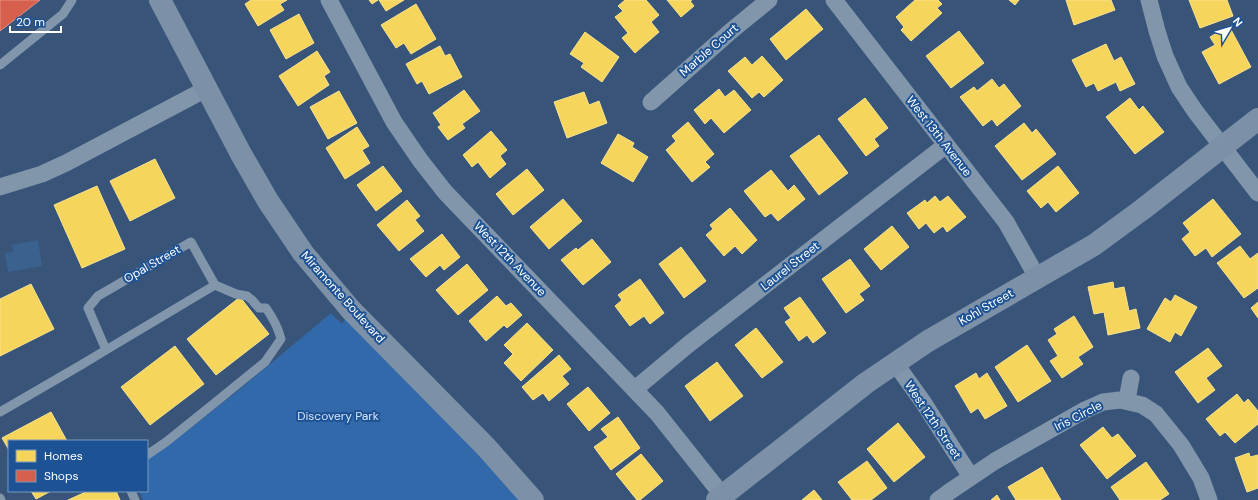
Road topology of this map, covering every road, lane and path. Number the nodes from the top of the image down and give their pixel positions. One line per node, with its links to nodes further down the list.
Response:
1 (72, 0): 7 (lane)
2 (160, 0): 8 (street, Miramonte Boulevard)
3 (329, 0): 20 (street, West 12th Avenue)
4 (769, 0): 9 (street, Marble Court)
5 (834, 0): 11 (street, West 13th Avenue)
6 (1149, 0): 12 (street)
7 (0, 65)
8 (206, 89): 13 (street); 26 (street, Miramonte Boulevard)
9 (651, 102)
10 (1258, 119): 12 (street, Kohl Street)
11 (946, 144): 15 (street, West 13th Avenue); 20 (street, Laurel Street)
12 (1222, 147): 14 (street); 15 (street, Kohl Street)
13 (0, 187)
14 (1258, 193)
15 (1037, 277): 18 (street, Kohl Street)
16 (215, 285): 17 (lane); 17 (lane, Opal Street); 23 (lane)
17 (106, 350): 22 (lane)
18 (895, 363): 24 (street, West 12th Street); 25 (street, Kohl Street)
19 (1131, 378): 21 (street)
20 (635, 389): 25 (street, West 12th Avenue)
21 (1127, 400): 24 (street, Iris Circle); 28 (street, Iris Circle)
22 (0, 412)
23 (148, 454)
24 (971, 477): 27 (street, Iris Circle)
25 (720, 498)
26 (534, 500)
27 (938, 500)
28 (1209, 500)

